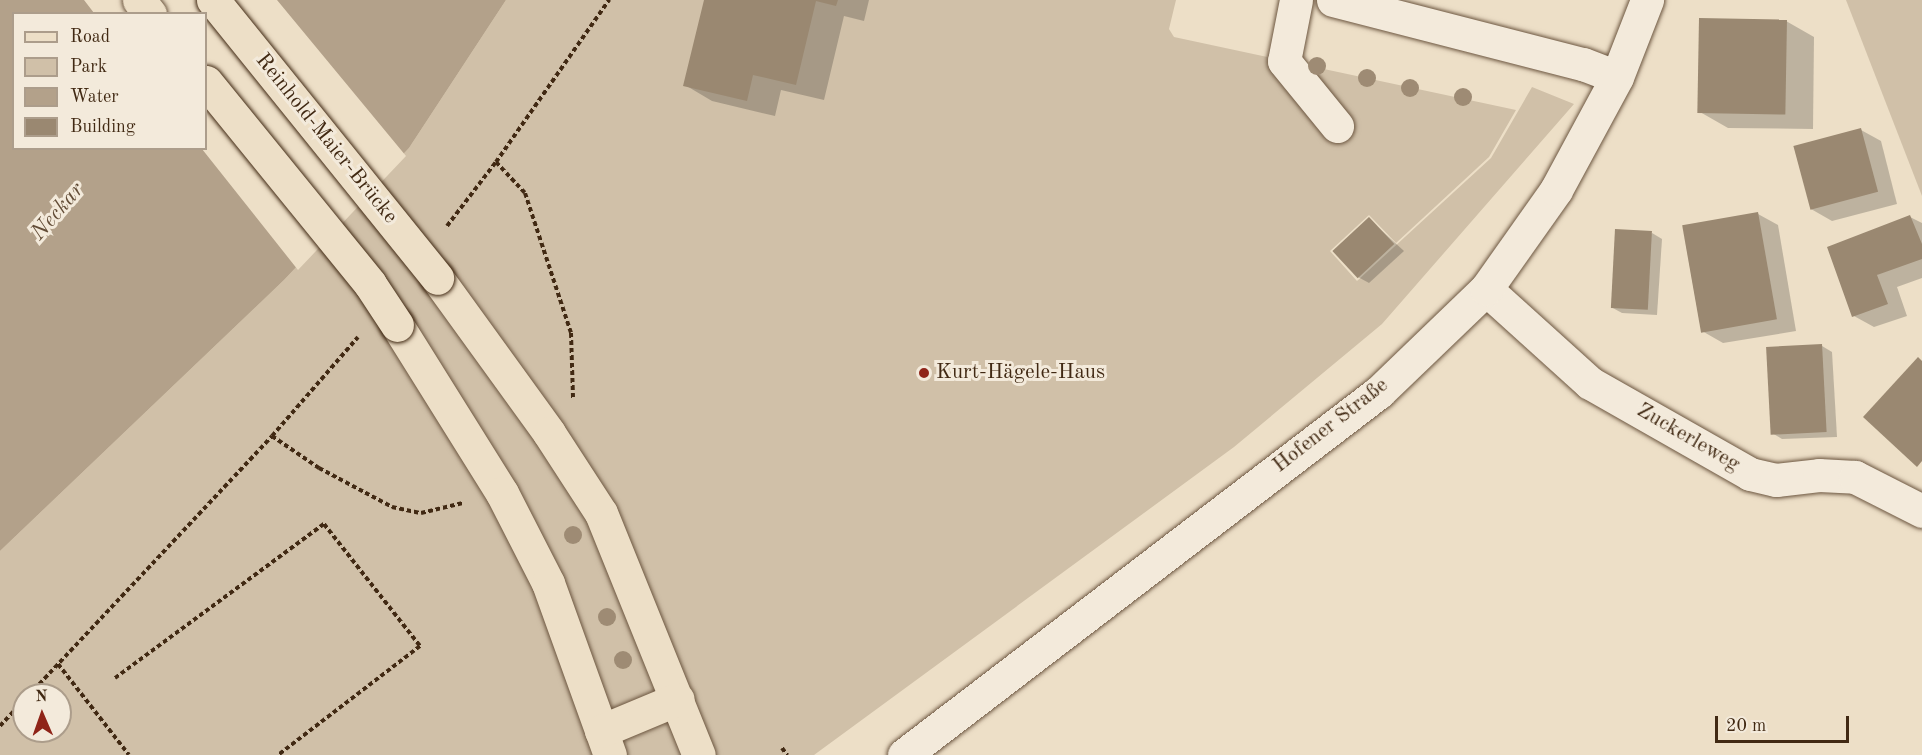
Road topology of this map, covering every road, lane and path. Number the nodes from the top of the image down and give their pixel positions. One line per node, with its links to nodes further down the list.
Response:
1 (139, 0): 7 (main road)
2 (213, 0): 22 (main road, Reinhold-Maier-Brücke, bridge)
3 (609, 0): 11 (path)
4 (1296, 0): 10 (street)
5 (1333, 0): 8 (street)
6 (1647, 0): 8 (street, Hofener Straße)
7 (148, 12)
8 (1617, 77): 13 (street, Hofener Straße)
9 (207, 83): 25 (main road, bridge)
10 (1336, 126)
11 (496, 162): 12 (path); 15 (path)
12 (439, 235)
13 (1486, 289): 18 (street, Zuckerleweg); 31 (street, Hofener Straße)
14 (360, 334): 16 (path)
15 (576, 389)
16 (272, 436): 17 (path); 19 (path)
17 (450, 506)
18 (1922, 511)
19 (58, 664): 21 (path); 27 (path)
20 (115, 678): 28 (path)
21 (40, 683)
22 (678, 699): 25 (main road); 29 (main road, Reinhold-Maier-Brücke)
23 (12, 713): 24 (path)
24 (0, 726)
25 (605, 743)
26 (782, 748): 30 (path)
27 (129, 755)
28 (278, 755)
29 (699, 755)
30 (787, 755)
31 (904, 755)

